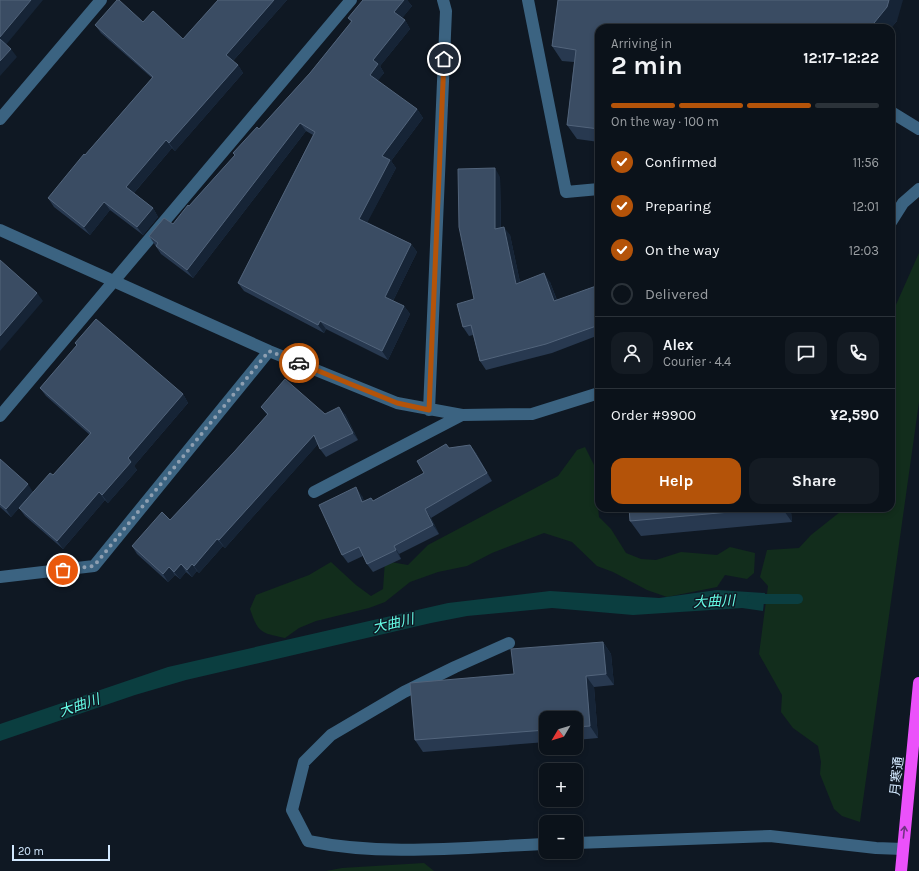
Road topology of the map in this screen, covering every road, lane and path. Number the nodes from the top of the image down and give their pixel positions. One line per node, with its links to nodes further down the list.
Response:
1 (101, 0): 6 (street)
2 (351, 0): 12 (street)
3 (442, 0): 15 (street)
4 (528, 0): 8 (street)
5 (895, 114): 7 (street)
6 (0, 119)
7 (919, 129)
8 (595, 189)
9 (919, 189): 10 (street)
10 (895, 216)
11 (0, 230): 12 (street)
12 (114, 282): 13 (street); 16 (street)
13 (269, 351): 15 (street); 19 (street)
14 (595, 394): 17 (street)
15 (429, 410): 17 (street)
16 (0, 416)
17 (462, 416): 18 (street)
18 (314, 492)
19 (0, 577)
20 (509, 643): 23 (street)
21 (919, 683): 24 (highway, 月寒通, one-way to 21)
22 (583, 843): 24 (street)
23 (539, 844)
24 (903, 849): 25 (highway, 月寒通)
25 (901, 871)

